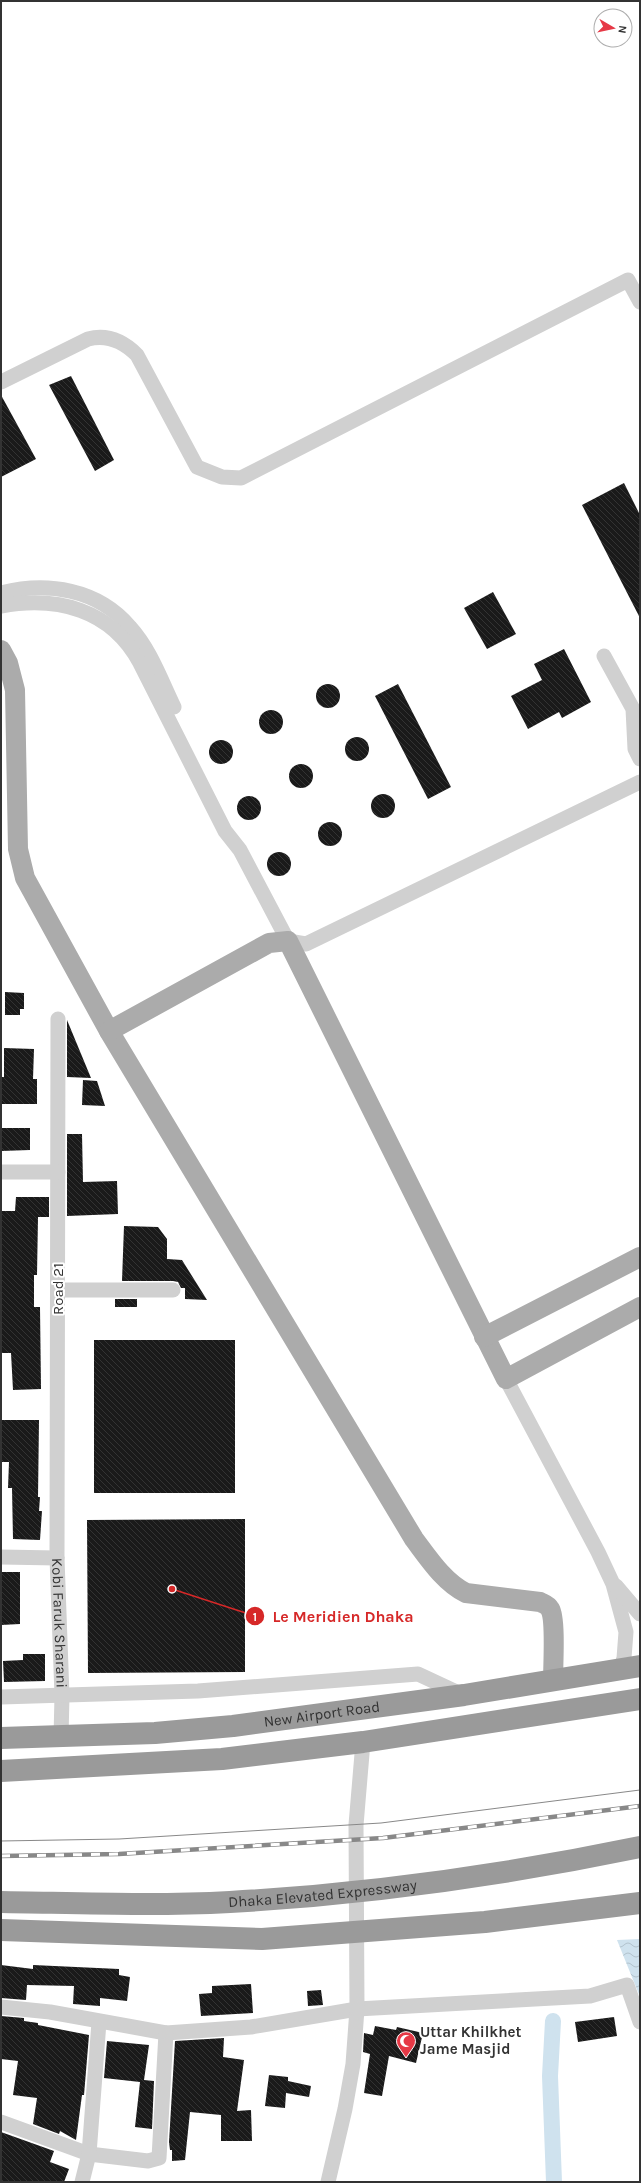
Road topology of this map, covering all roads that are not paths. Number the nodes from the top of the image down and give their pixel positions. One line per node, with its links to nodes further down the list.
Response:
1 (640, 302): 2 (street)
2 (1, 382)
3 (1, 593): 5 (street)
4 (1, 606): 5 (street)
5 (118, 624): 10 (street)
6 (1, 650): 12 (main road)
7 (604, 656): 8 (street)
8 (640, 759)
9 (640, 782): 10 (street)
10 (288, 941): 12 (main road); 19 (main road)
11 (58, 1019): 14 (street, Road 21)
12 (109, 1031): 26 (main road)
13 (1, 1172): 14 (street)
14 (58, 1172): 16 (street, Road 21)
15 (640, 1257): 19 (main road)
16 (58, 1290): 17 (street); 22 (street, Road 21)
17 (173, 1290)
18 (640, 1307): 20 (main road)
19 (484, 1337): 20 (main road)
20 (506, 1379): 23 (street)
21 (1, 1557): 22 (street, Kobi Faruk Sharani)
22 (57, 1558): 28 (street, Kobi Faruk Sharani)
23 (613, 1584): 24 (street); 25 (street)
24 (640, 1614)
25 (630, 1668): 26 (highway, New Airport Road)
26 (553, 1681): 27 (highway, New Airport Road)
27 (464, 1695): 28 (street); 31 (highway, New Airport Road)
28 (62, 1696): 29 (street); 31 (street, Kobi Faruk Sharani)
29 (1, 1697)
30 (640, 1699): 33 (highway, New Airport Road)
31 (62, 1737): 32 (highway, New Airport Road)
32 (1, 1738)
33 (363, 1742): 34 (highway, New Airport Road); 40 (street)
34 (1, 1771)
35 (640, 1847): 36 (highway, Dhaka Elevated Expressway, bridge)
36 (1, 1902)
37 (640, 1903): 38 (highway, bridge)
38 (1, 1930)
39 (1, 2007): 41 (street)
40 (357, 2009): 42 (street); 43 (street); 47 (street)
41 (99, 2022): 43 (street); 45 (street)
42 (640, 2022)
43 (166, 2033): 45 (street)
44 (1, 2122): 45 (street)
45 (89, 2154): 46 (street)
46 (82, 2182)
47 (328, 2182)

